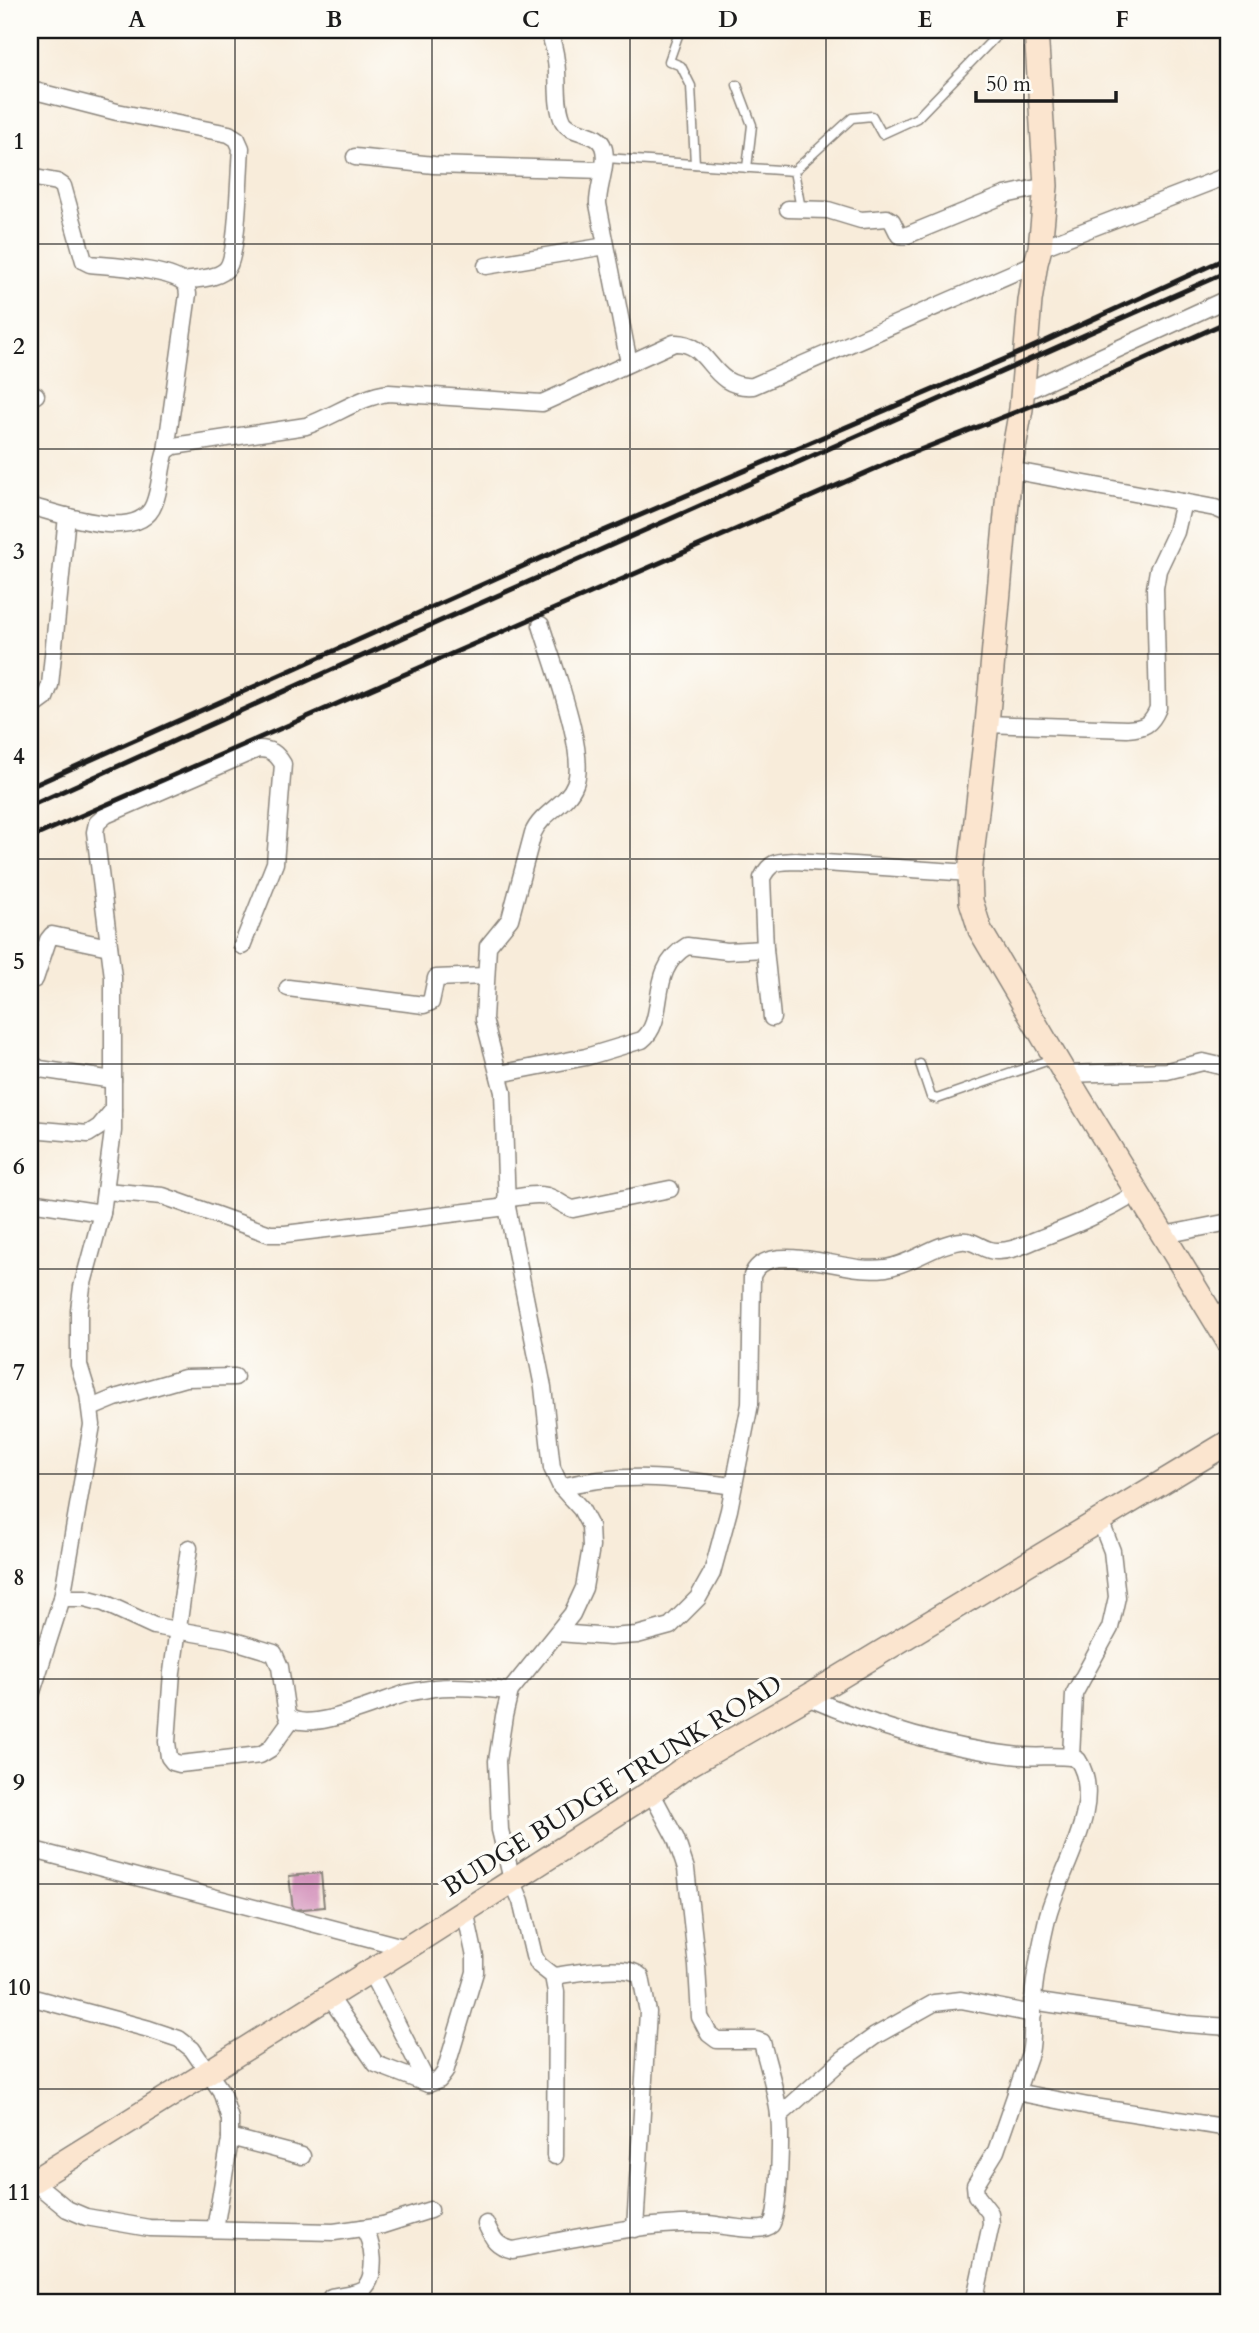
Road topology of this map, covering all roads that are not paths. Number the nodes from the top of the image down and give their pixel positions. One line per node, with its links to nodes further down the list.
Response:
1 (548, 30): 8 (street)
2 (680, 30): 9 (lane)
3 (1002, 30): 11 (lane)
4 (1036, 30): 14 (main road)
5 (737, 85): 10 (lane)
6 (35, 92): 19 (street)
7 (355, 157): 8 (street)
8 (605, 164): 9 (lane); 16 (street)
9 (695, 164): 10 (lane)
10 (747, 168): 11 (lane)
11 (794, 171): 15 (lane)
12 (1229, 175): 17 (street)
13 (30, 177): 19 (street)
14 (1046, 186): 15 (street); 17 (main road)
15 (794, 209)
16 (606, 246): 18 (street); 21 (street)
17 (1038, 255): 21 (street); 22 (main road)
18 (486, 266)
19 (183, 281): 23 (street)
20 (1229, 298): 22 (street)
21 (629, 363): 23 (street)
22 (1022, 393): 24 (main road)
23 (166, 451): 28 (street)
24 (1010, 470): 25 (street); 31 (main road)
25 (1183, 502): 27 (street); 31 (street)
26 (30, 506): 28 (street)
27 (1229, 514)
28 (67, 516): 30 (street)
29 (541, 625): 36 (street)
30 (30, 709)
31 (987, 724): 32 (main road)
32 (970, 873): 35 (street); 42 (main road)
33 (243, 946): 34 (street)
34 (109, 947): 37 (street); 45 (street)
35 (765, 949): 39 (street); 44 (street)
36 (485, 976): 38 (street); 44 (street)
37 (35, 979)
38 (288, 988)
39 (772, 1018)
40 (30, 1063): 45 (street)
41 (920, 1064): 42 (lane)
42 (1060, 1066): 43 (street); 50 (main road)
43 (1229, 1068)
44 (499, 1074): 52 (street)
45 (113, 1080): 46 (street)
46 (113, 1110): 47 (street); 49 (street)
47 (30, 1129)
48 (670, 1189): 52 (street)
49 (105, 1191): 52 (street); 53 (street)
50 (1138, 1193): 55 (main road); 60 (street)
51 (30, 1202): 53 (street)
52 (507, 1203): 61 (street)
53 (102, 1213): 58 (street)
54 (1229, 1222): 55 (street)
55 (1164, 1235): 56 (main road)
56 (1229, 1343)
57 (235, 1377): 58 (street)
58 (90, 1408): 64 (street)
59 (1229, 1442): 62 (main road, BUDGE BUDGE TRUNK ROAD)
60 (733, 1486): 61 (street); 66 (street)
61 (561, 1487): 66 (street)
62 (1100, 1520): 68 (main road, BUDGE BUDGE TRUNK ROAD); 71 (street)
63 (189, 1548): 65 (street)
64 (62, 1598): 65 (street); 69 (street)
65 (178, 1631): 70 (street); 70 (street)
66 (558, 1633): 67 (street)
67 (510, 1691): 70 (street); 74 (street)
68 (807, 1696): 71 (street); 72 (main road, BUDGE BUDGE TRUNK ROAD)
69 (30, 1698)
70 (291, 1720)
71 (1071, 1757): 81 (street)
72 (651, 1791): 74 (main road, BUDGE BUDGE TRUNK ROAD); 86 (street)
73 (30, 1850): 76 (street)
74 (512, 1880): 75 (main road, BUDGE BUDGE TRUNK ROAD); 78 (street)
75 (465, 1910): 76 (main road, BUDGE BUDGE TRUNK ROAD); 84 (street)
76 (407, 1948): 77 (main road, BUDGE BUDGE TRUNK ROAD)
77 (370, 1970): 79 (main road, BUDGE BUDGE TRUNK ROAD); 84 (street)
78 (553, 1976): 90 (street); 96 (street)
79 (329, 1996): 83 (main road, BUDGE BUDGE TRUNK ROAD); 84 (street)
80 (30, 1997): 83 (street)
81 (1033, 2008): 82 (street); 85 (street); 86 (street)
82 (1229, 2027)
83 (209, 2071): 88 (street); 91 (main road, BUDGE BUDGE TRUNK ROAD)
84 (428, 2084)
85 (1017, 2092): 87 (street); 98 (street)
86 (779, 2116): 96 (street)
87 (1229, 2129)
88 (230, 2137): 89 (street); 95 (street)
89 (302, 2156)
90 (555, 2157)
91 (31, 2182): 95 (street)
92 (430, 2210): 94 (street)
93 (486, 2224): 96 (street)
94 (362, 2228): 95 (street); 97 (street)
95 (215, 2229)
96 (635, 2229)
97 (328, 2303)
98 (974, 2303)

